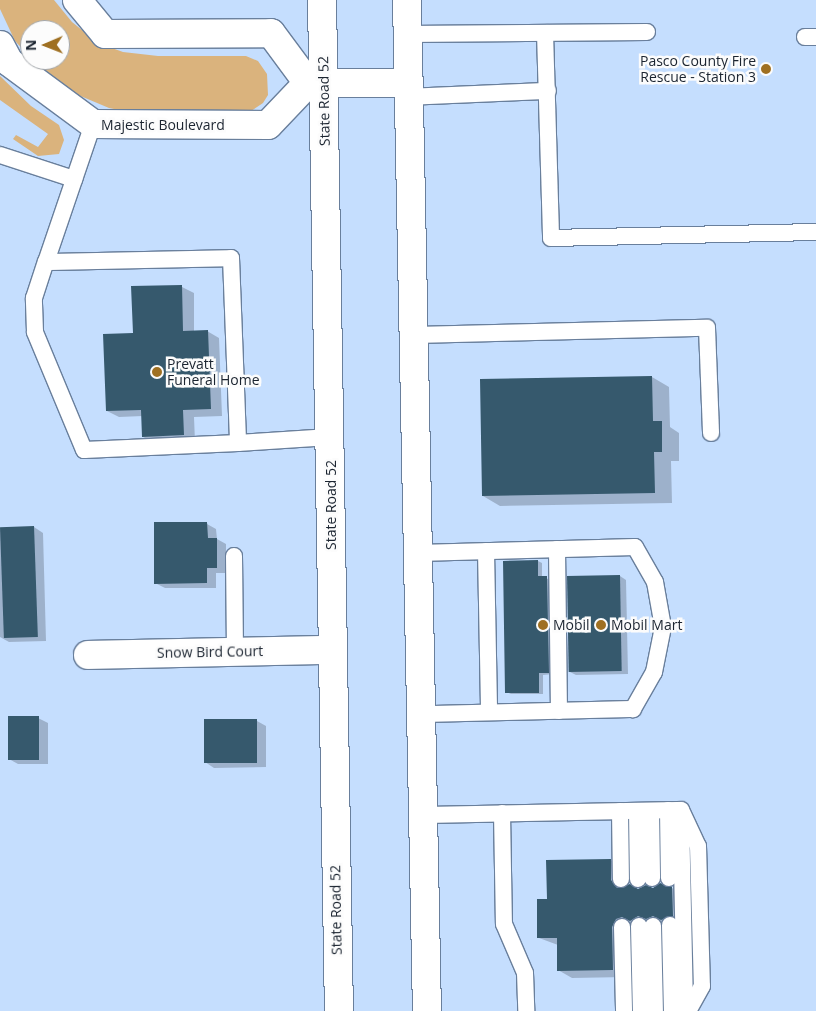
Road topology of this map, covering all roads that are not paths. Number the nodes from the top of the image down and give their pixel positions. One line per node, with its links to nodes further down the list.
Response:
1 (77, 0): 8 (main road)
2 (322, 0): 8 (main road, State Road 52)
3 (407, 0): 6 (main road)
4 (647, 32): 5 (lane)
5 (545, 33): 6 (lane); 10 (lane)
6 (407, 34): 9 (main road)
7 (0, 46): 11 (main road, Majestic Boulevard)
8 (316, 83): 9 (main road); 11 (main road, Majestic Boulevard); 18 (main road, State Road 52)
9 (408, 90): 10 (lane); 16 (main road)
10 (548, 91): 14 (lane)
11 (93, 124): 13 (lane)
12 (0, 156): 13 (lane)
13 (74, 179): 15 (lane)
14 (816, 232)
15 (46, 262): 19 (lane); 19 (lane)
16 (413, 335): 17 (lane); 22 (main road)
17 (711, 433)
18 (330, 437): 19 (lane); 24 (main road, State Road 52)
19 (238, 443)
20 (557, 549): 21 (lane); 27 (lane); 27 (lane)
21 (486, 551): 22 (lane); 28 (lane)
22 (418, 554): 29 (main road)
23 (234, 556): 25 (lane)
24 (331, 650): 25 (main road, Snow Bird Court); 40 (main road, State Road 52)
25 (235, 652): 26 (main road, Snow Bird Court)
26 (88, 654)
27 (559, 710): 28 (lane)
28 (489, 712): 29 (lane)
29 (421, 714): 34 (main road)
30 (675, 810): 32 (lane); 35 (lane); 47 (lane)
31 (620, 811): 32 (lane); 33 (lane); 37 (lane)
32 (644, 811): 36 (lane)
33 (502, 813): 34 (lane); 42 (lane)
34 (421, 815): 41 (main road)
35 (669, 878)
36 (645, 879)
37 (621, 880)
38 (670, 925): 46 (lane)
39 (622, 927): 43 (lane)
40 (339, 1011)
41 (427, 1011)
42 (526, 1011)
43 (624, 1011)
44 (641, 1011): 45 (lane)
45 (655, 1011)
46 (672, 1011)
47 (686, 1011)

